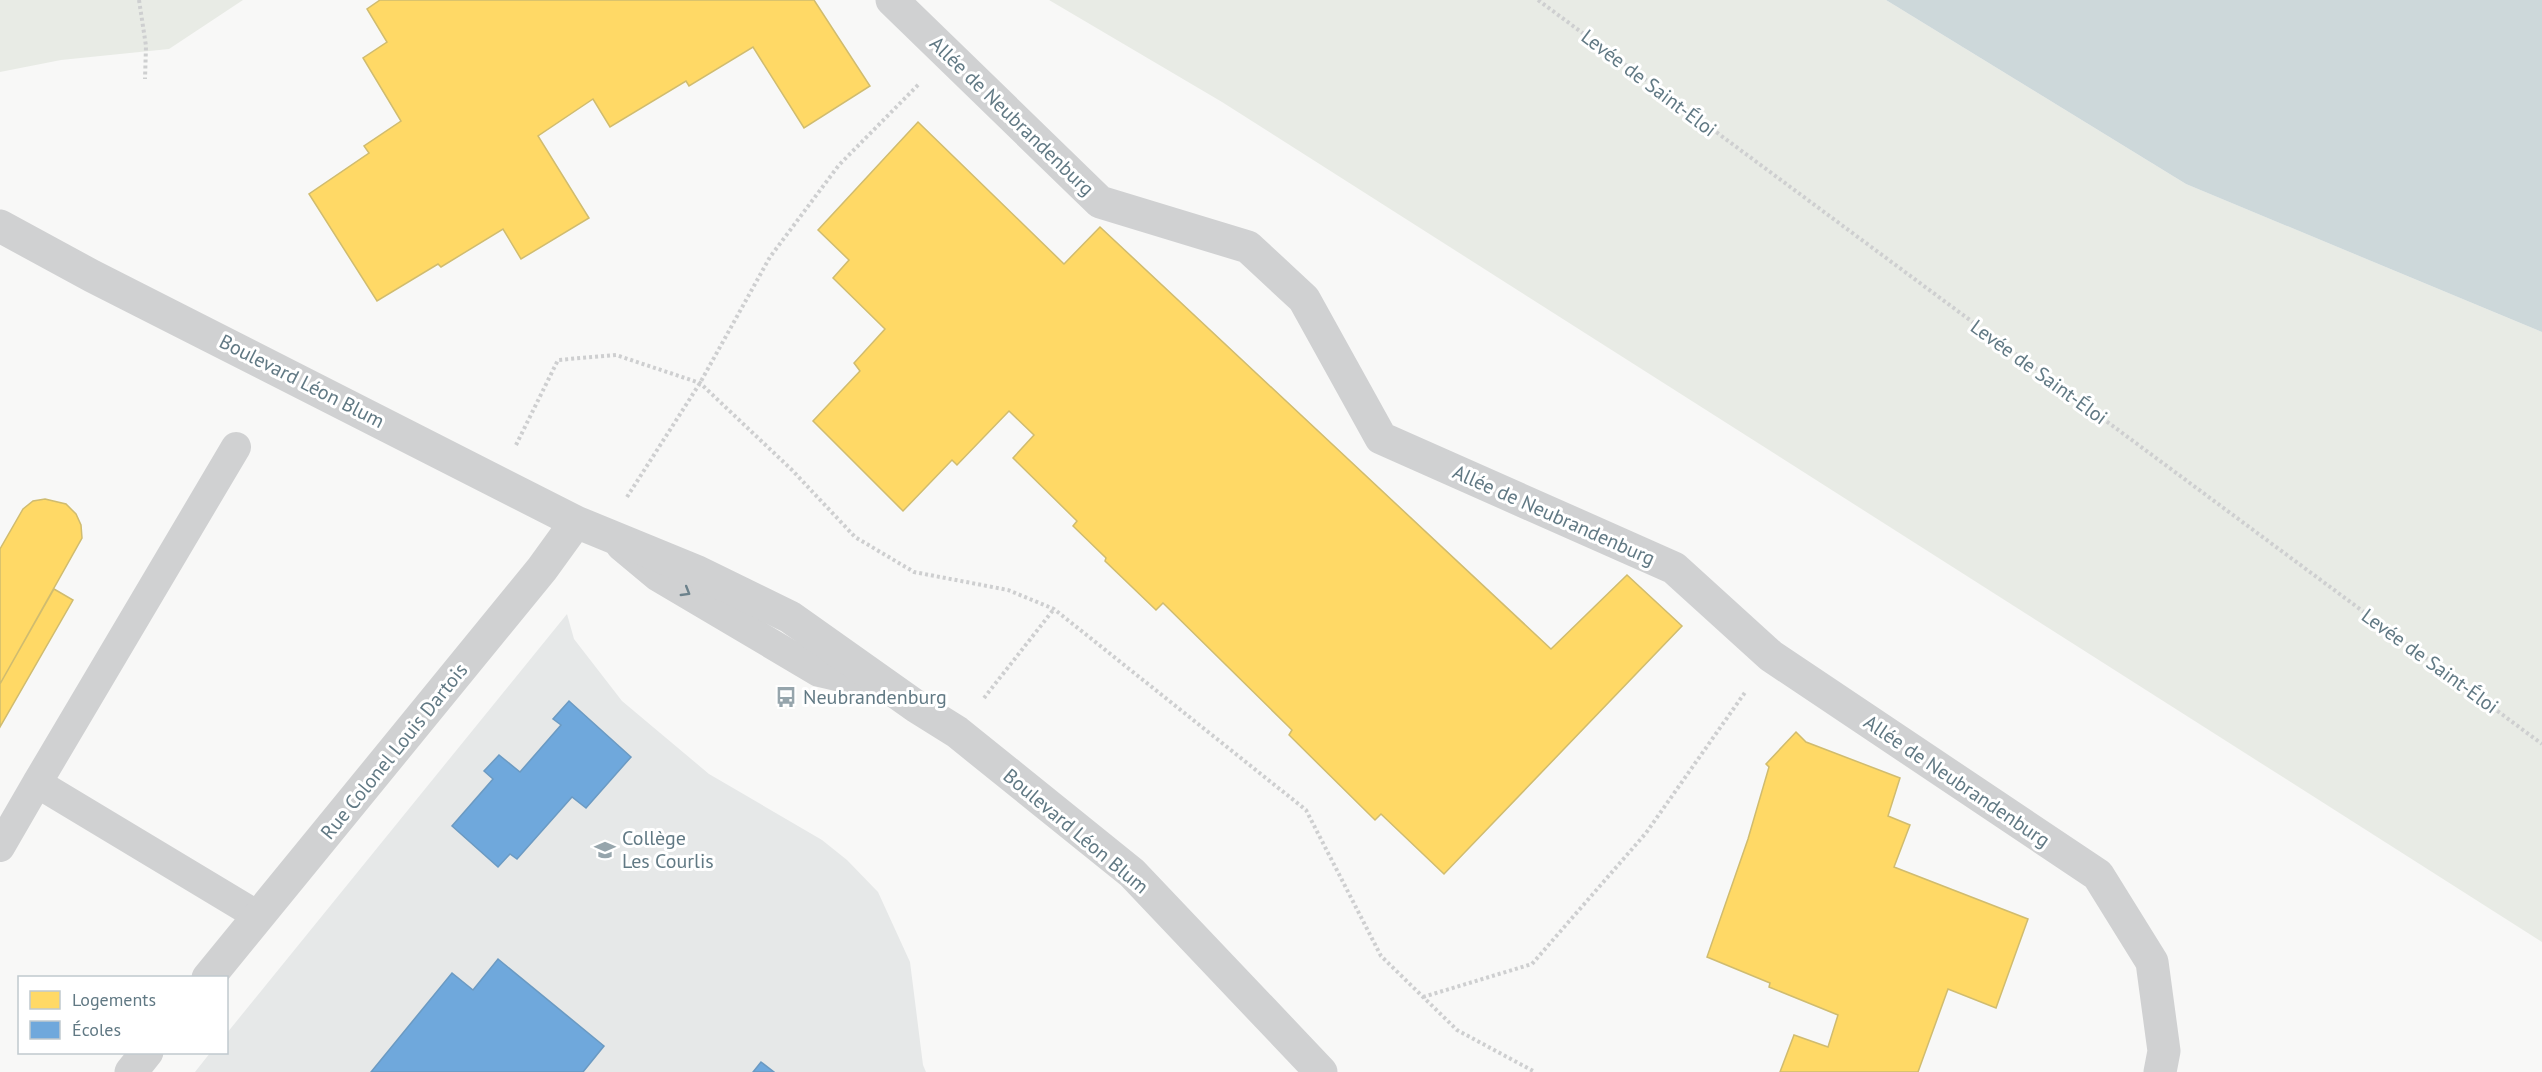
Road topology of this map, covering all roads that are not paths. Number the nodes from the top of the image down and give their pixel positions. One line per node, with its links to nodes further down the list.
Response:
1 (892, 0): 12 (street, Allée de Neubrandenburg)
2 (0, 226): 4 (street, Boulevard Léon Blum)
3 (236, 447): 5 (lane)
4 (590, 527): 7 (street, Rue Colonel Louis Dartois); 11 (street, Boulevard Léon Blum)
5 (37, 783): 6 (lane); 7 (lane)
6 (0, 847)
7 (258, 916): 8 (street, Rue Colonel Louis Dartois)
8 (210, 976)
9 (146, 1054): 10 (street)
10 (131, 1072)
11 (1321, 1072)
12 (2160, 1072)

